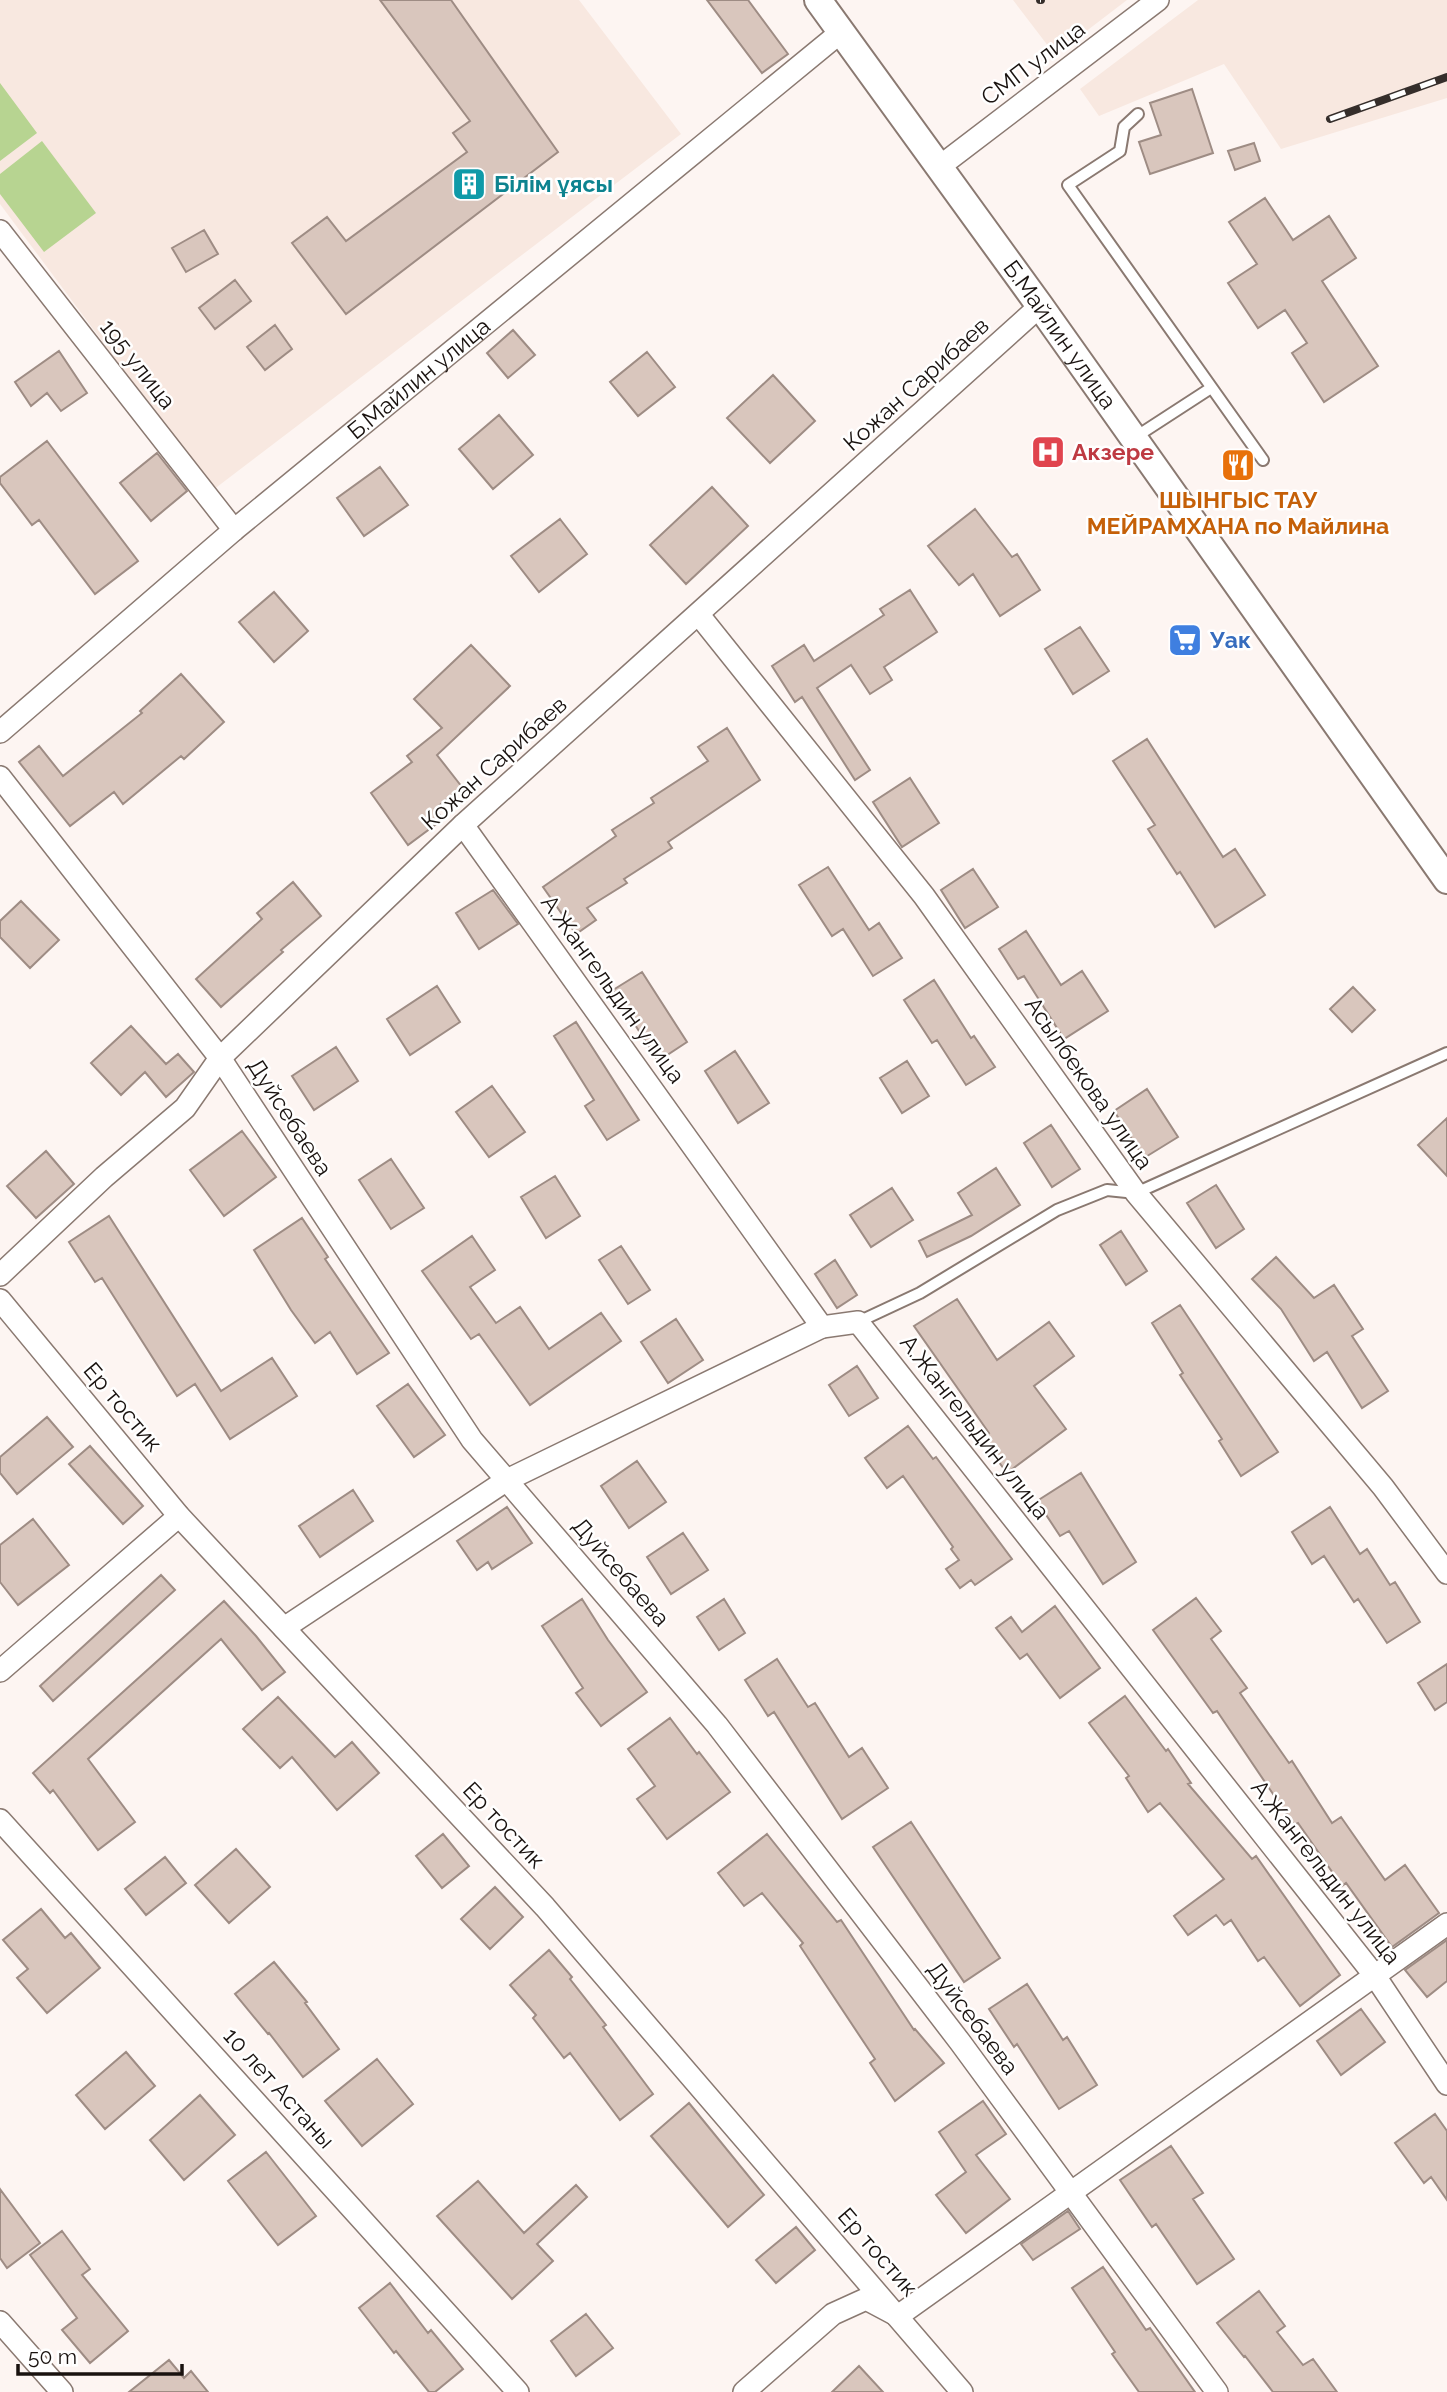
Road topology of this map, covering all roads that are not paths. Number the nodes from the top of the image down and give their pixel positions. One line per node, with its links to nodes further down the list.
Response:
1 (818, 0): 3 (street, Б.Майлин улица)
2 (1158, 0): 5 (street, СМП улица)
3 (841, 32): 5 (street, Б.Майлин улица); 11 (street, Б.Майлин улица)
4 (1138, 114): 8 (lane)
5 (939, 167): 7 (street, Б.Майлин улица)
6 (0, 231): 11 (street, 195 улица)
7 (1040, 306): 9 (street, Б.Майлин улица); 12 (street, Кожан Сарибаев)
8 (1211, 388): 9 (lane); 10 (lane)
9 (1134, 438): 16 (street, Б.Майлин улица)
10 (1263, 460)
11 (234, 530): 13 (street, Б.Майлин улица)
12 (699, 615): 15 (street, Кожан Сарибаев); 19 (street, Асылбекова улица)
13 (0, 732)
14 (0, 777): 18 (street, Дуйсебаева)
15 (463, 825): 18 (street, Кожан Сарибаев); 23 (street, А.Жангельдин улица)
16 (1443, 867)
17 (1447, 1053): 19 (lane)
18 (220, 1058): 20 (street, Кожан Сарибаев); 24 (street, Дуйсебаева)
19 (1136, 1193): 22 (lane); 26 (street, Асылбекова улица)
20 (0, 1275)
21 (0, 1300): 25 (street, Ер тостик)
22 (858, 1322): 23 (street); 31 (street, А.Жангельдин улица)
23 (822, 1327): 24 (street)
24 (507, 1480): 27 (street); 33 (street, Дуйсебаева)
25 (179, 1516): 27 (street, Ер тостик); 28 (street)
26 (1447, 1573)
27 (284, 1628): 34 (street, Ер тостик)
28 (0, 1671)
29 (0, 1820): 37 (street, 10 лет Астаны)
30 (1447, 1924): 31 (street)
31 (1375, 1976): 32 (street, А.Жангельдин улица); 33 (street)
32 (1447, 2084)
33 (1070, 2193): 34 (street); 40 (street, Дуйсебаева)
34 (898, 2316): 38 (street); 39 (street, Ер тостик)
35 (0, 2322): 36 (street)
36 (62, 2392)
37 (518, 2392)
38 (744, 2392)
39 (962, 2392)
40 (1217, 2392)

